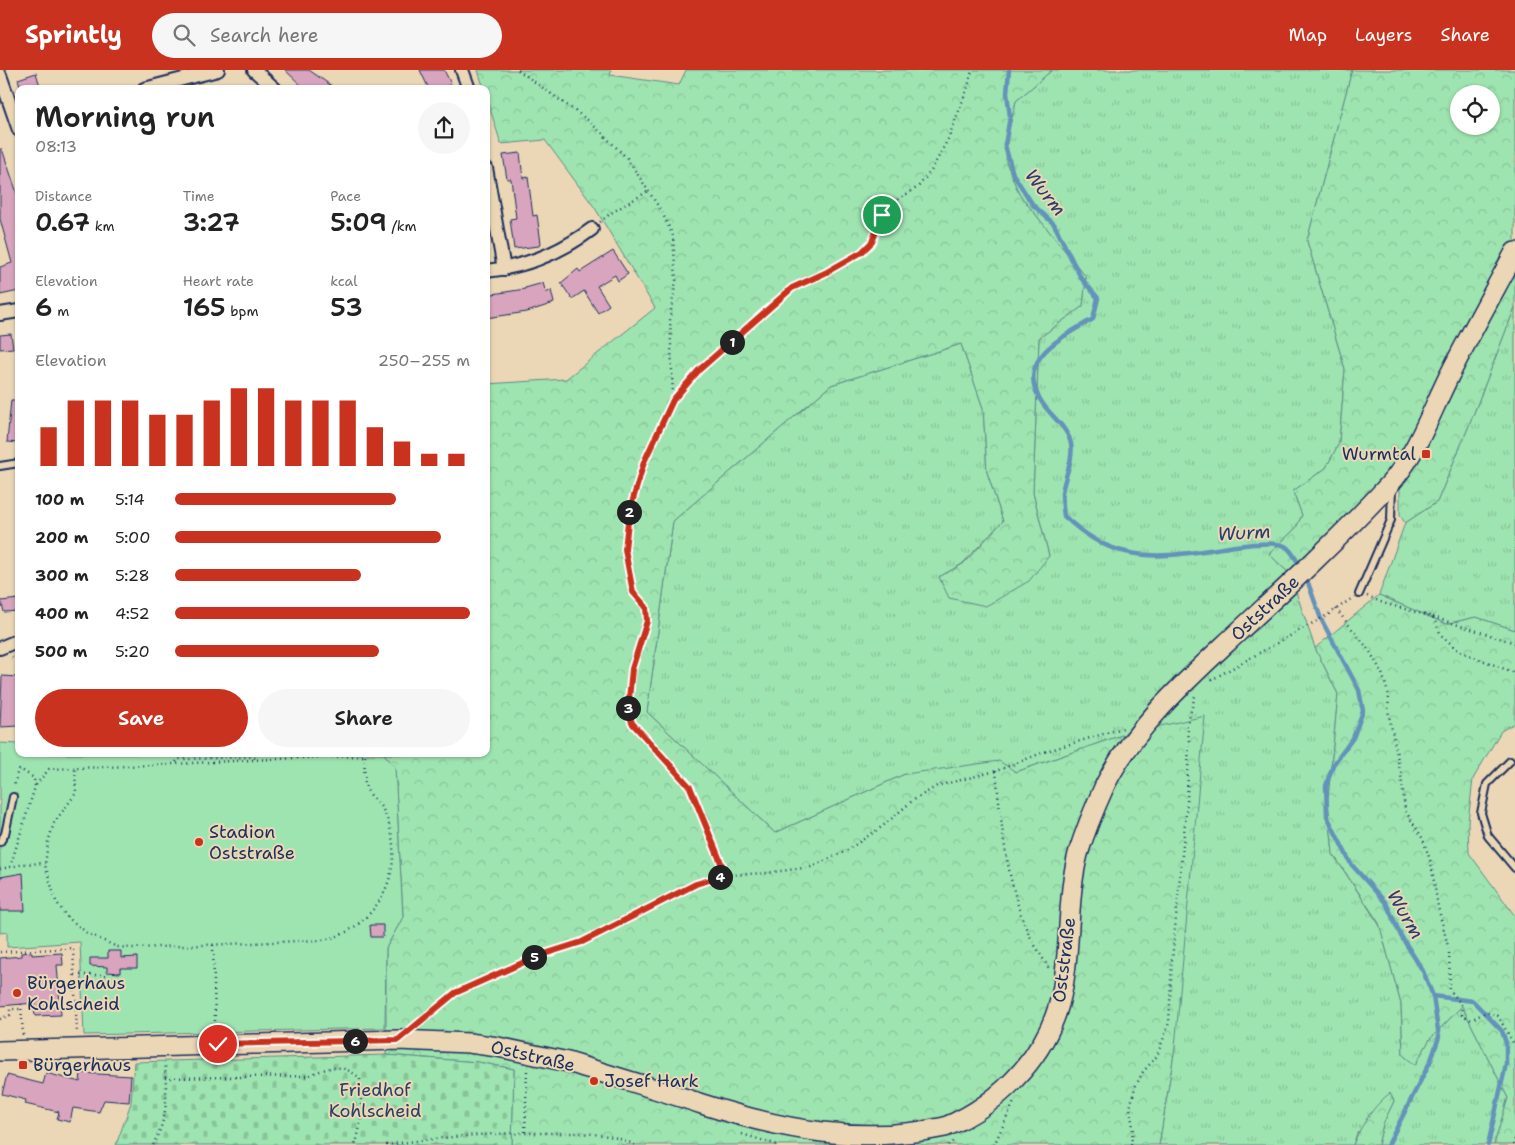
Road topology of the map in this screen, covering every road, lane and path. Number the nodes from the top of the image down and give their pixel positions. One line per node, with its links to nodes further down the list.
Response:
1 (218, 70): 7 (street)
2 (254, 70): 8 (street)
3 (462, 70): 9 (street)
4 (518, 70): 12 (path)
5 (972, 70): 20 (path)
6 (0, 76): 10 (street)
7 (160, 85)
8 (271, 85)
9 (468, 85)
10 (15, 118)
11 (490, 190): 16 (street)
12 (650, 190): 13 (path); 20 (path)
13 (611, 213)
14 (592, 229): 16 (street)
15 (1515, 252): 23 (street, Oststraße)
16 (504, 269): 17 (street)
17 (490, 271)
18 (15, 312): 19 (street)
19 (0, 314)
20 (673, 400): 48 (path)
21 (15, 463): 22 (lane)
22 (0, 466)
23 (1392, 482): 24 (lane); 53 (street, Oststraße)
24 (1359, 594): 25 (path); 26 (path)
25 (1336, 609): 31 (path); 61 (path)
26 (1433, 617): 28 (path); 30 (path)
27 (15, 642): 29 (street)
28 (1515, 643)
29 (0, 648)
30 (1515, 673)
31 (1204, 685)
32 (1195, 690): 75 (path)
33 (1132, 727): 40 (path)
34 (329, 757): 36 (path)
35 (365, 757): 49 (path)
36 (257, 759): 38 (path); 38 (path)
37 (1510, 761): 46 (lane)
38 (176, 762): 39 (path)
39 (75, 768): 41 (path); 44 (path)
40 (996, 771): 48 (path); 53 (path)
41 (35, 786): 42 (path); 45 (path)
42 (12, 797): 43 (lane)
43 (0, 842)
44 (46, 863): 45 (path); 49 (path)
45 (10, 866): 47 (path)
46 (1515, 868)
47 (0, 869)
48 (726, 875): 59 (path)
49 (213, 945): 57 (path)
50 (0, 952): 51 (path)
51 (75, 975): 52 (path); 58 (path)
52 (108, 975)
53 (1064, 986): 59 (street, Oststraße)
54 (21, 1004): 55 (path)
55 (22, 1009): 56 (path); 60 (path)
56 (0, 1019)
57 (216, 1021)
58 (77, 1038)
59 (398, 1040): 62 (street, Oststraße)
60 (24, 1041)
61 (1515, 1046)
62 (0, 1051)
63 (164, 1056): 65 (path)
64 (526, 1074): 67 (path)
65 (165, 1078): 69 (path); 71 (path)
66 (1016, 1098): 74 (path)
67 (524, 1132): 72 (path); 73 (path)
68 (1515, 1137): 76 (path)
69 (153, 1145): 70 (path)
70 (157, 1145)
71 (355, 1145)
72 (386, 1145)
73 (635, 1145)
74 (994, 1145)
75 (1131, 1145)
76 (1514, 1145)

